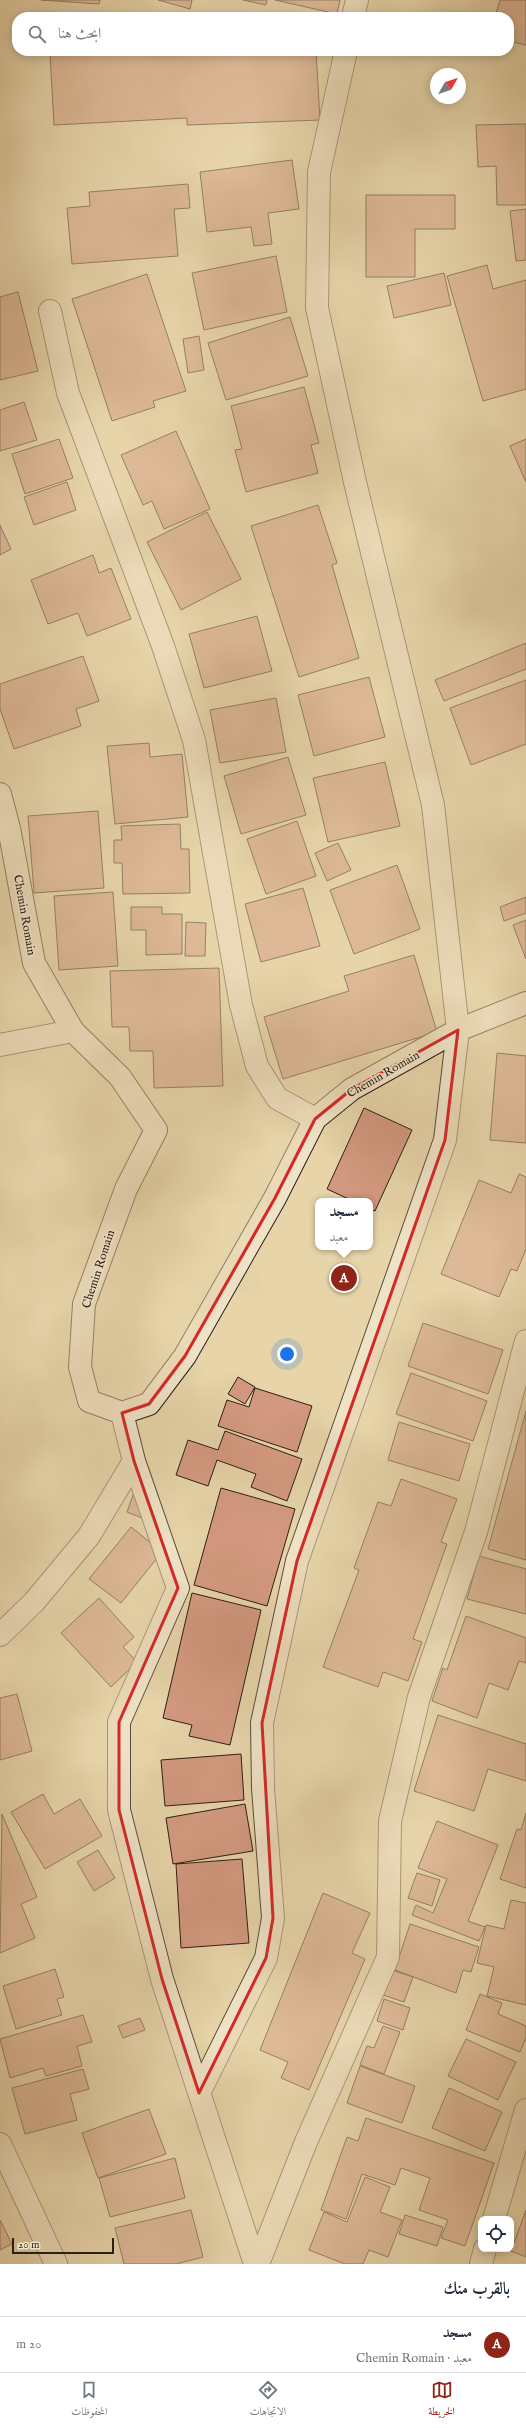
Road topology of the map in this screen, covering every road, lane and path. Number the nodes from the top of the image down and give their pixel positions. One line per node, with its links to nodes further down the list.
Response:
1 (357, 0): 2 (street)
2 (354, 12)
3 (345, 56): 7 (street)
4 (50, 310): 10 (street)
5 (0, 794): 8 (street, Chemin Romain)
6 (526, 1003): 7 (street, Chemin Romain)
7 (458, 1030): 10 (street, Chemin Romain); 15 (street)
8 (73, 1031): 9 (street); 12 (street, Chemin Romain)
9 (0, 1045)
10 (315, 1119): 12 (street, Chemin Romain)
11 (526, 1341): 22 (street)
12 (122, 1413): 13 (street)
13 (134, 1461): 14 (street); 15 (street)
14 (0, 1635)
15 (199, 2093): 21 (street)
16 (526, 2110): 18 (street)
17 (0, 2144): 20 (street)
18 (495, 2216)
19 (484, 2252): 23 (street)
20 (56, 2264)
21 (255, 2264)
22 (258, 2264)
23 (481, 2264)

